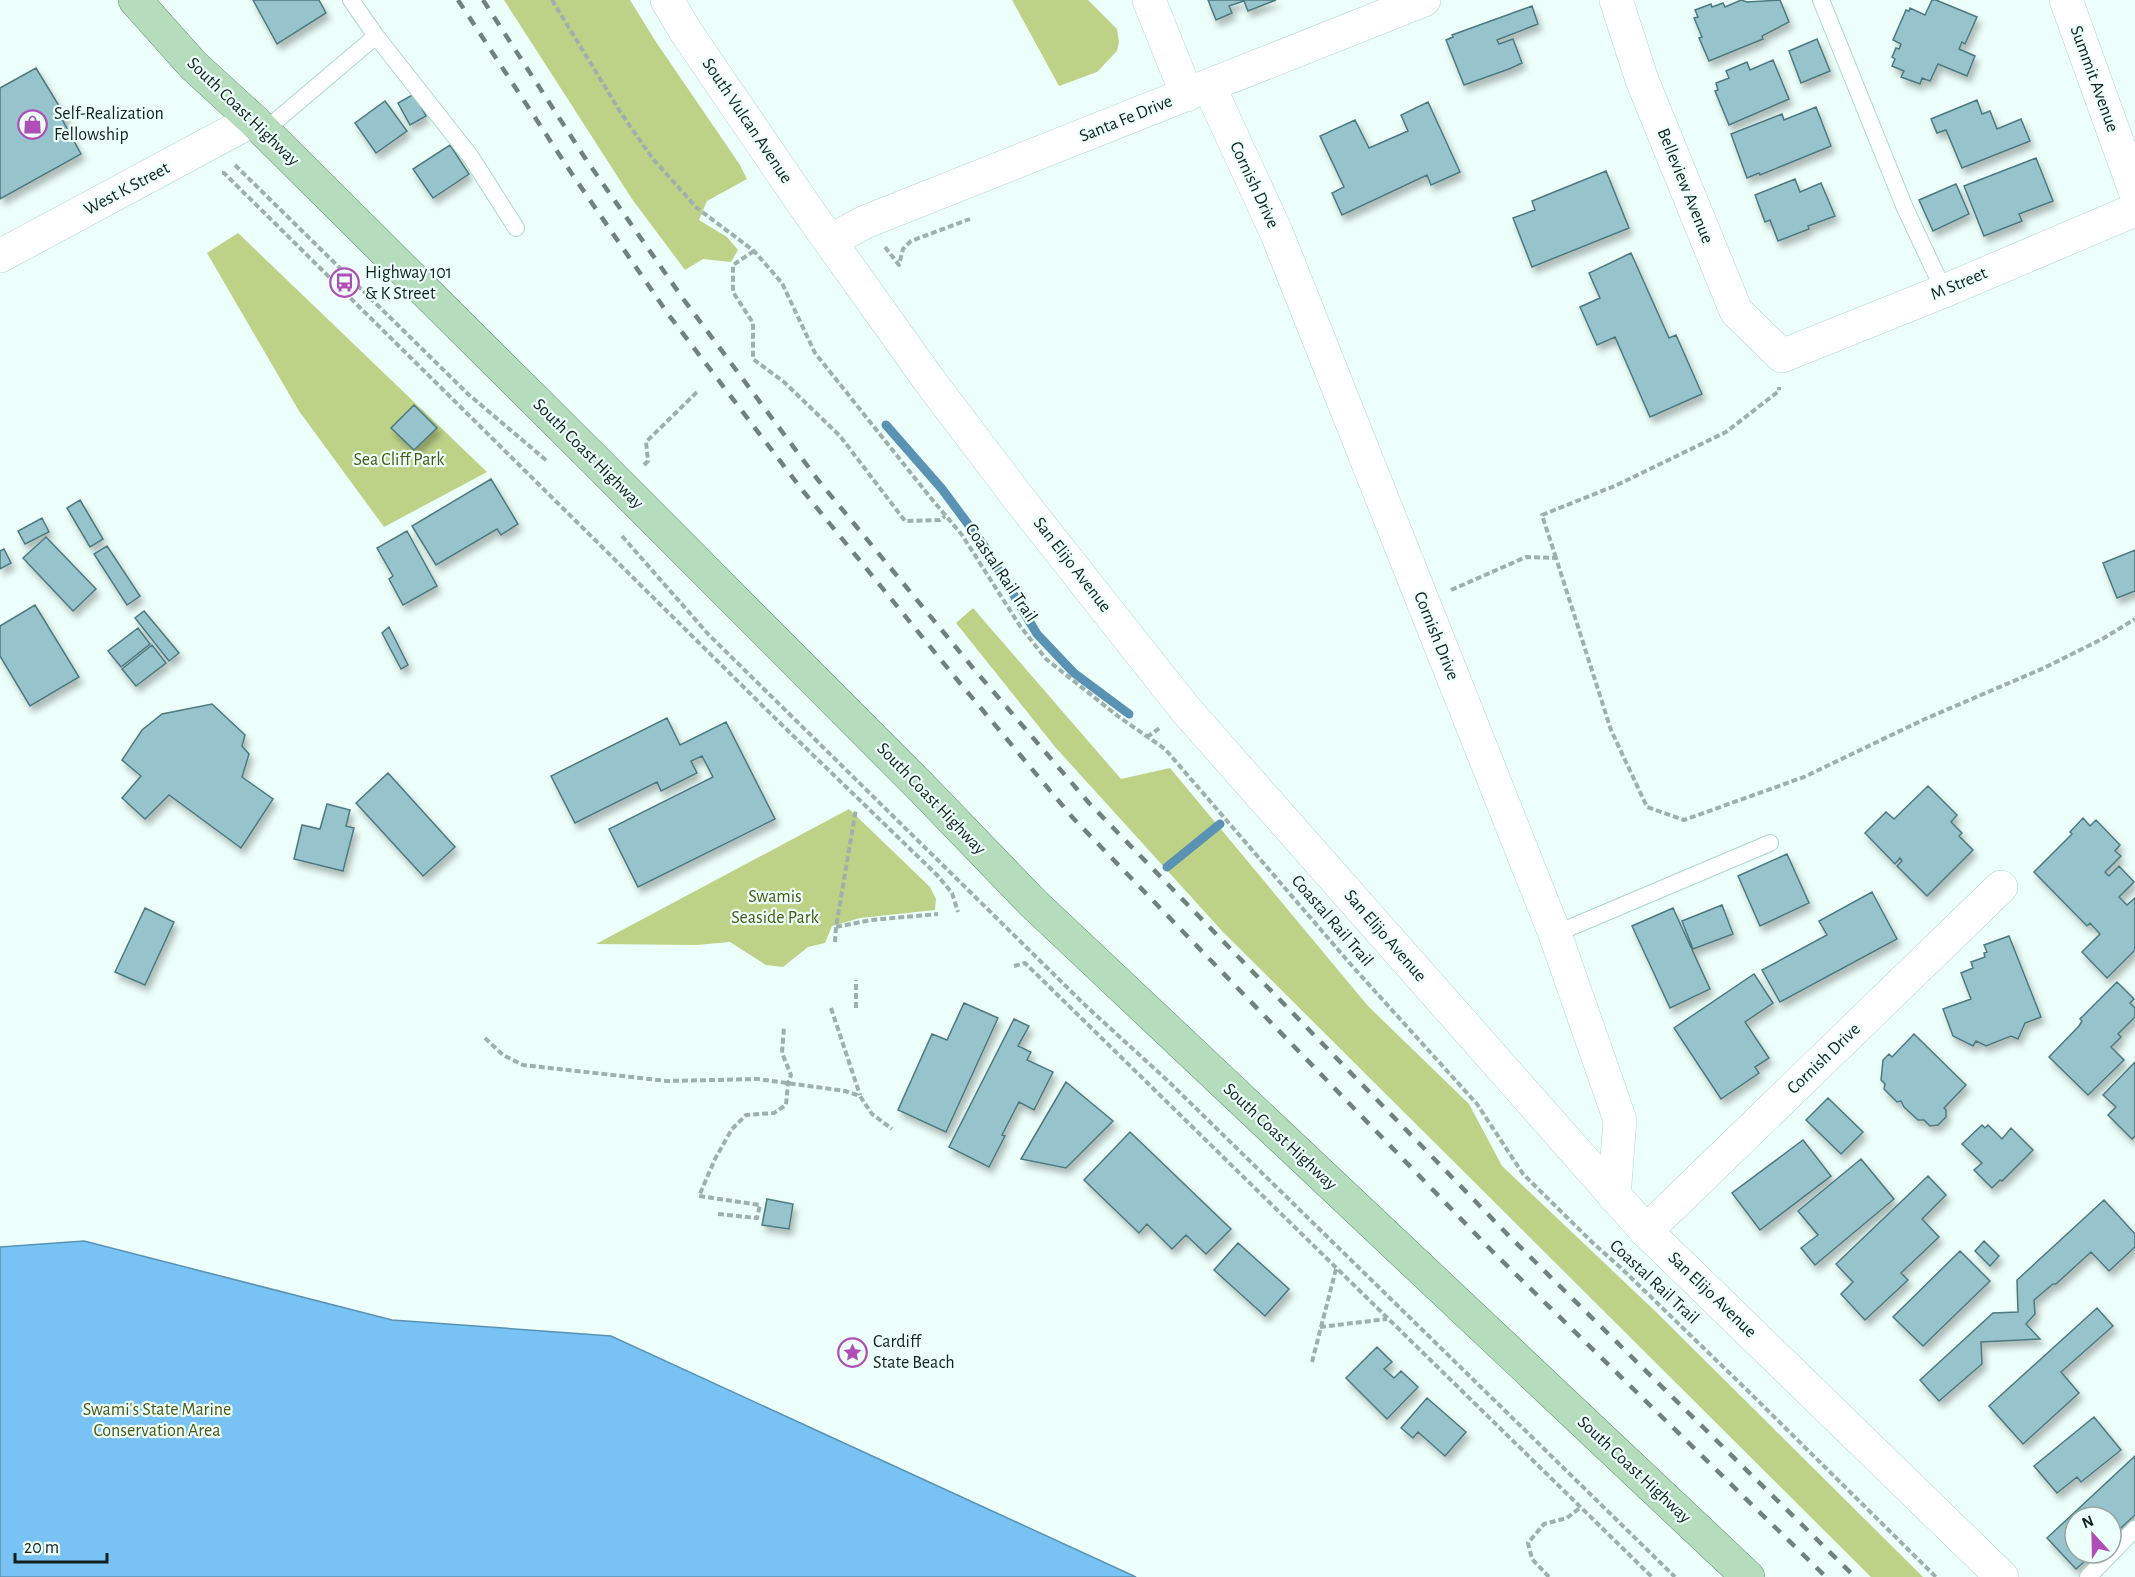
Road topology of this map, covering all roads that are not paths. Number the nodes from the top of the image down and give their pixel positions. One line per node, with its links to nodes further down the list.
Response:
1 (135, 0): 11 (main road, South Coast Highway)
2 (351, 0): 9 (lane)
3 (667, 0): 15 (main road, South Vulcan Avenue)
4 (1149, 0): 10 (main road, Cornish Drive)
5 (1424, 0): 10 (main road, Santa Fe Drive)
6 (1616, 0): 18 (main road, Belleview Avenue)
7 (1821, 0): 17 (lane)
8 (2066, 0): 12 (main road, Summit Avenue)
9 (376, 36): 11 (lane); 14 (lane)
10 (1198, 90): 15 (main road, Santa Fe Drive); 21 (main road, Cornish Drive)
11 (259, 125): 16 (main road, West K Street); 25 (main road, South Coast Highway)
12 (2135, 191)
13 (2135, 210): 17 (main road, M Street)
14 (516, 228)
15 (830, 241): 22 (main road, San Elijo Avenue)
16 (0, 256)
17 (1944, 291): 18 (main road, M Street)
18 (1782, 356)
19 (1770, 843): 21 (lane)
20 (2001, 887): 23 (main road, Cornish Drive)
21 (1555, 934): 22 (main road, Cornish Drive)
22 (1614, 1196): 23 (main road, San Elijo Avenue)
23 (1646, 1231): 26 (main road, San Elijo Avenue)
24 (2135, 1529): 27 (lane)
25 (1748, 1577)
26 (2002, 1577)
27 (2088, 1577)

